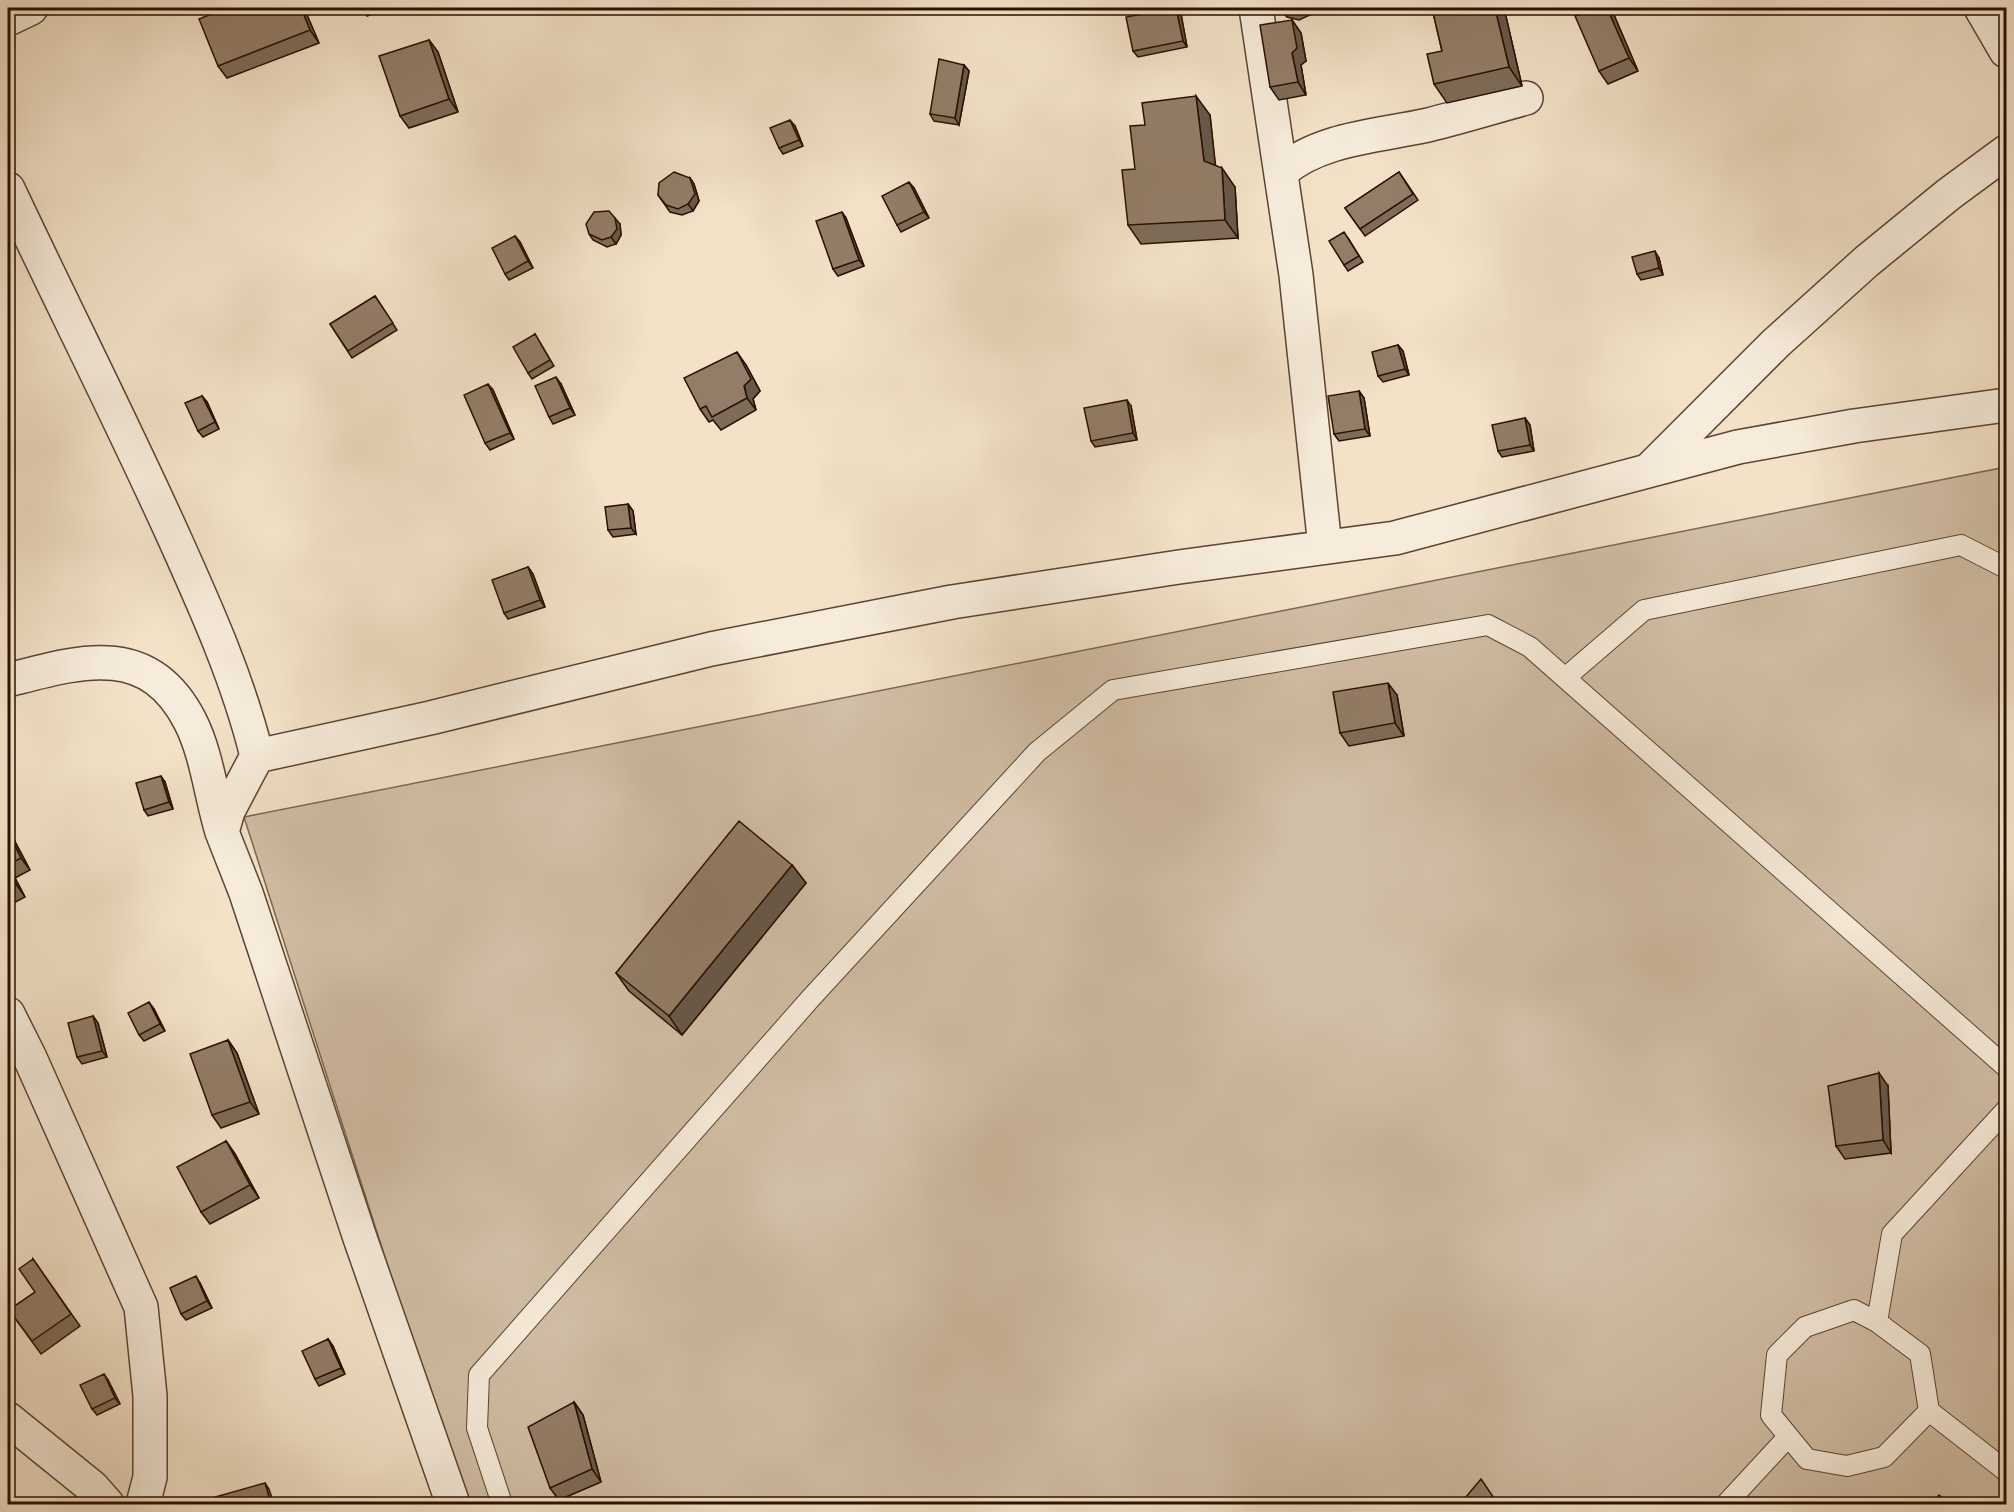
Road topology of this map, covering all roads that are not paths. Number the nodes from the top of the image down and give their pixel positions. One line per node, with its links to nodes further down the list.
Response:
1 (32, 8): 4 (street)
2 (1256, 8): 8 (street)
3 (1981, 8): 5 (street)
4 (8, 19)
5 (2007, 51)
6 (1526, 98): 8 (street)
7 (2007, 152): 11 (street)
8 (1281, 172): 12 (street)
9 (8, 189): 16 (street)
10 (2007, 405): 11 (street)
11 (1650, 469): 12 (street)
12 (1325, 547): 16 (street)
13 (2007, 568): 14 (lane)
14 (1565, 678): 19 (lane); 29 (lane)
15 (8, 680): 17 (street)
16 (257, 756): 17 (street)
17 (222, 832): 28 (street)
18 (8, 1014): 27 (street)
19 (2007, 1067)
20 (2007, 1110): 21 (lane)
21 (1877, 1322): 22 (lane); 24 (lane)
22 (1929, 1412): 24 (lane); 25 (lane)
23 (9, 1422): 26 (street)
24 (1787, 1438): 30 (lane)
25 (2007, 1471)
26 (107, 1504)
27 (143, 1504)
28 (453, 1504)
29 (502, 1504)
30 (1726, 1504)

